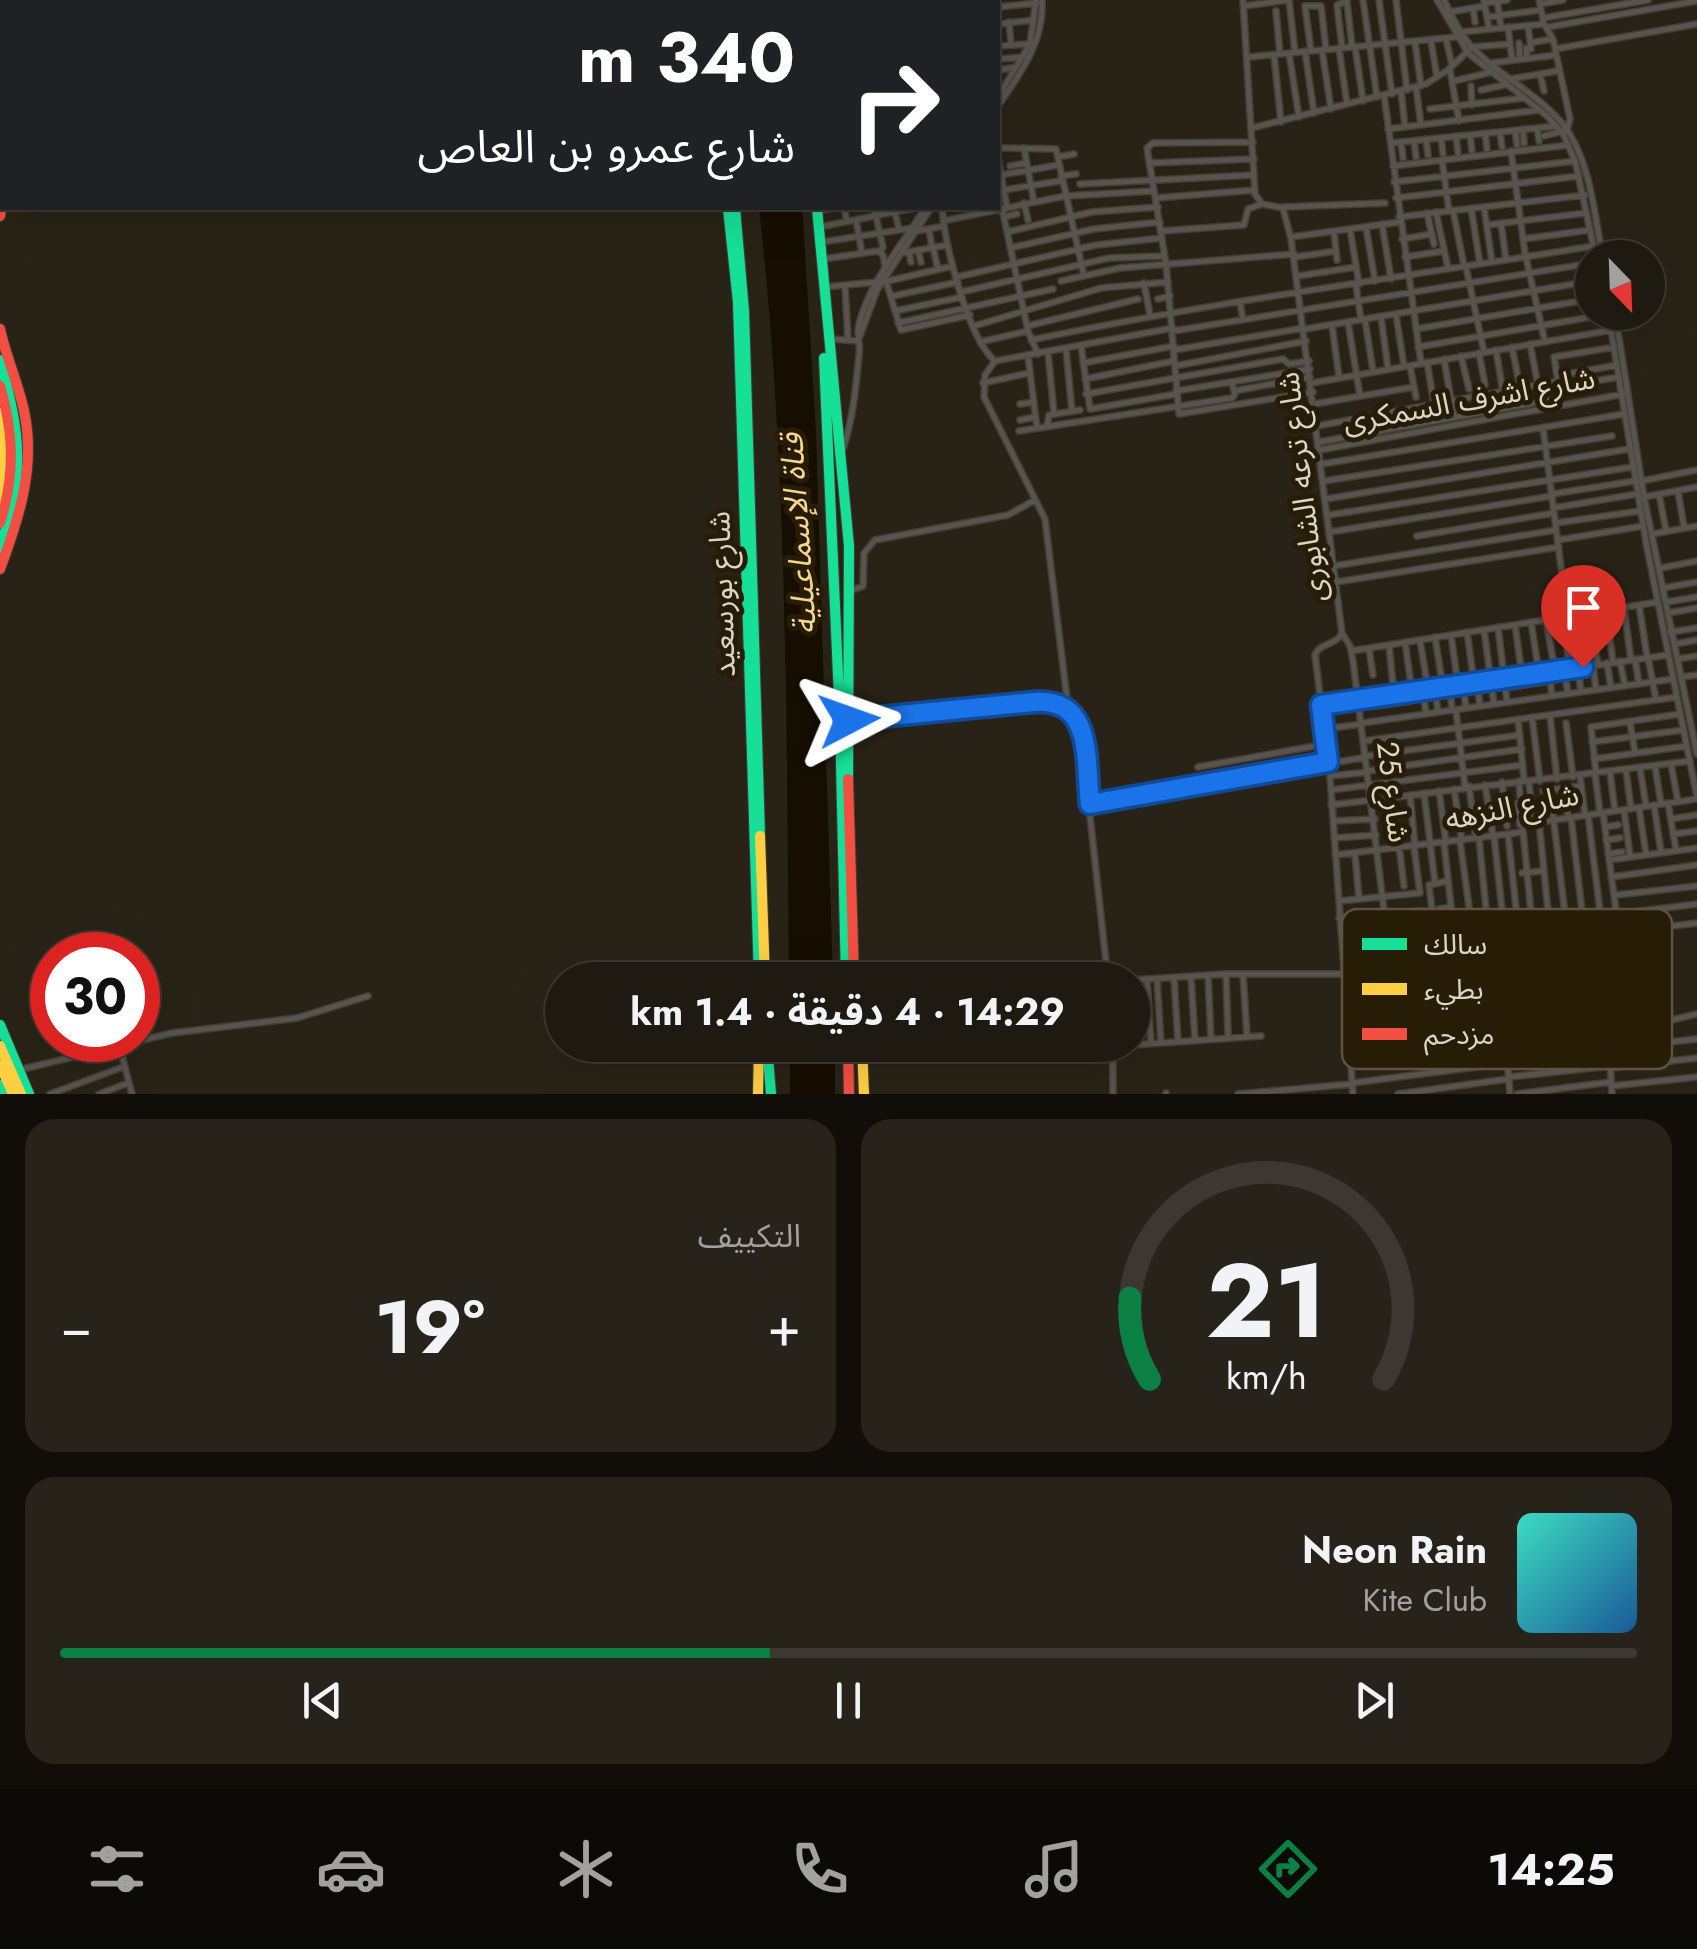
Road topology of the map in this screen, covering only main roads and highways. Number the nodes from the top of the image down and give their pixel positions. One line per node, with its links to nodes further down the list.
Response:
1 (732, 210): 18 (main road, شارع بورسعيد)
2 (732, 210): 17 (main road, شارع بورسعيد)
3 (816, 210): 11 (main road)
4 (816, 210): 12 (main road)
5 (0, 328): 14 (main road)
6 (0, 360): 13 (main road)
7 (0, 386): 10 (main road)
8 (0, 413): 9 (main road)
9 (0, 499)
10 (0, 523)
11 (846, 532): 12 (main road); 15 (main road)
12 (832, 547): 16 (main road)
13 (0, 548)
14 (0, 568)
15 (848, 568): 16 (main road); 20 (main road)
16 (834, 584): 19 (main road)
17 (761, 962)
18 (762, 962)
19 (849, 962)
20 (850, 962)
21 (0, 1025): 32 (main road)
22 (0, 1046): 31 (main road)
23 (759, 1062): 33 (main road)
24 (768, 1062): 34 (main road)
25 (848, 1062): 35 (main road)
26 (864, 1062): 36 (main road)
27 (0, 1064): 30 (main road)
28 (0, 1085): 29 (main road)
29 (4, 1094)
30 (13, 1094)
31 (21, 1094)
32 (29, 1094)
33 (758, 1094)
34 (771, 1094)
35 (848, 1094)
36 (864, 1094)

